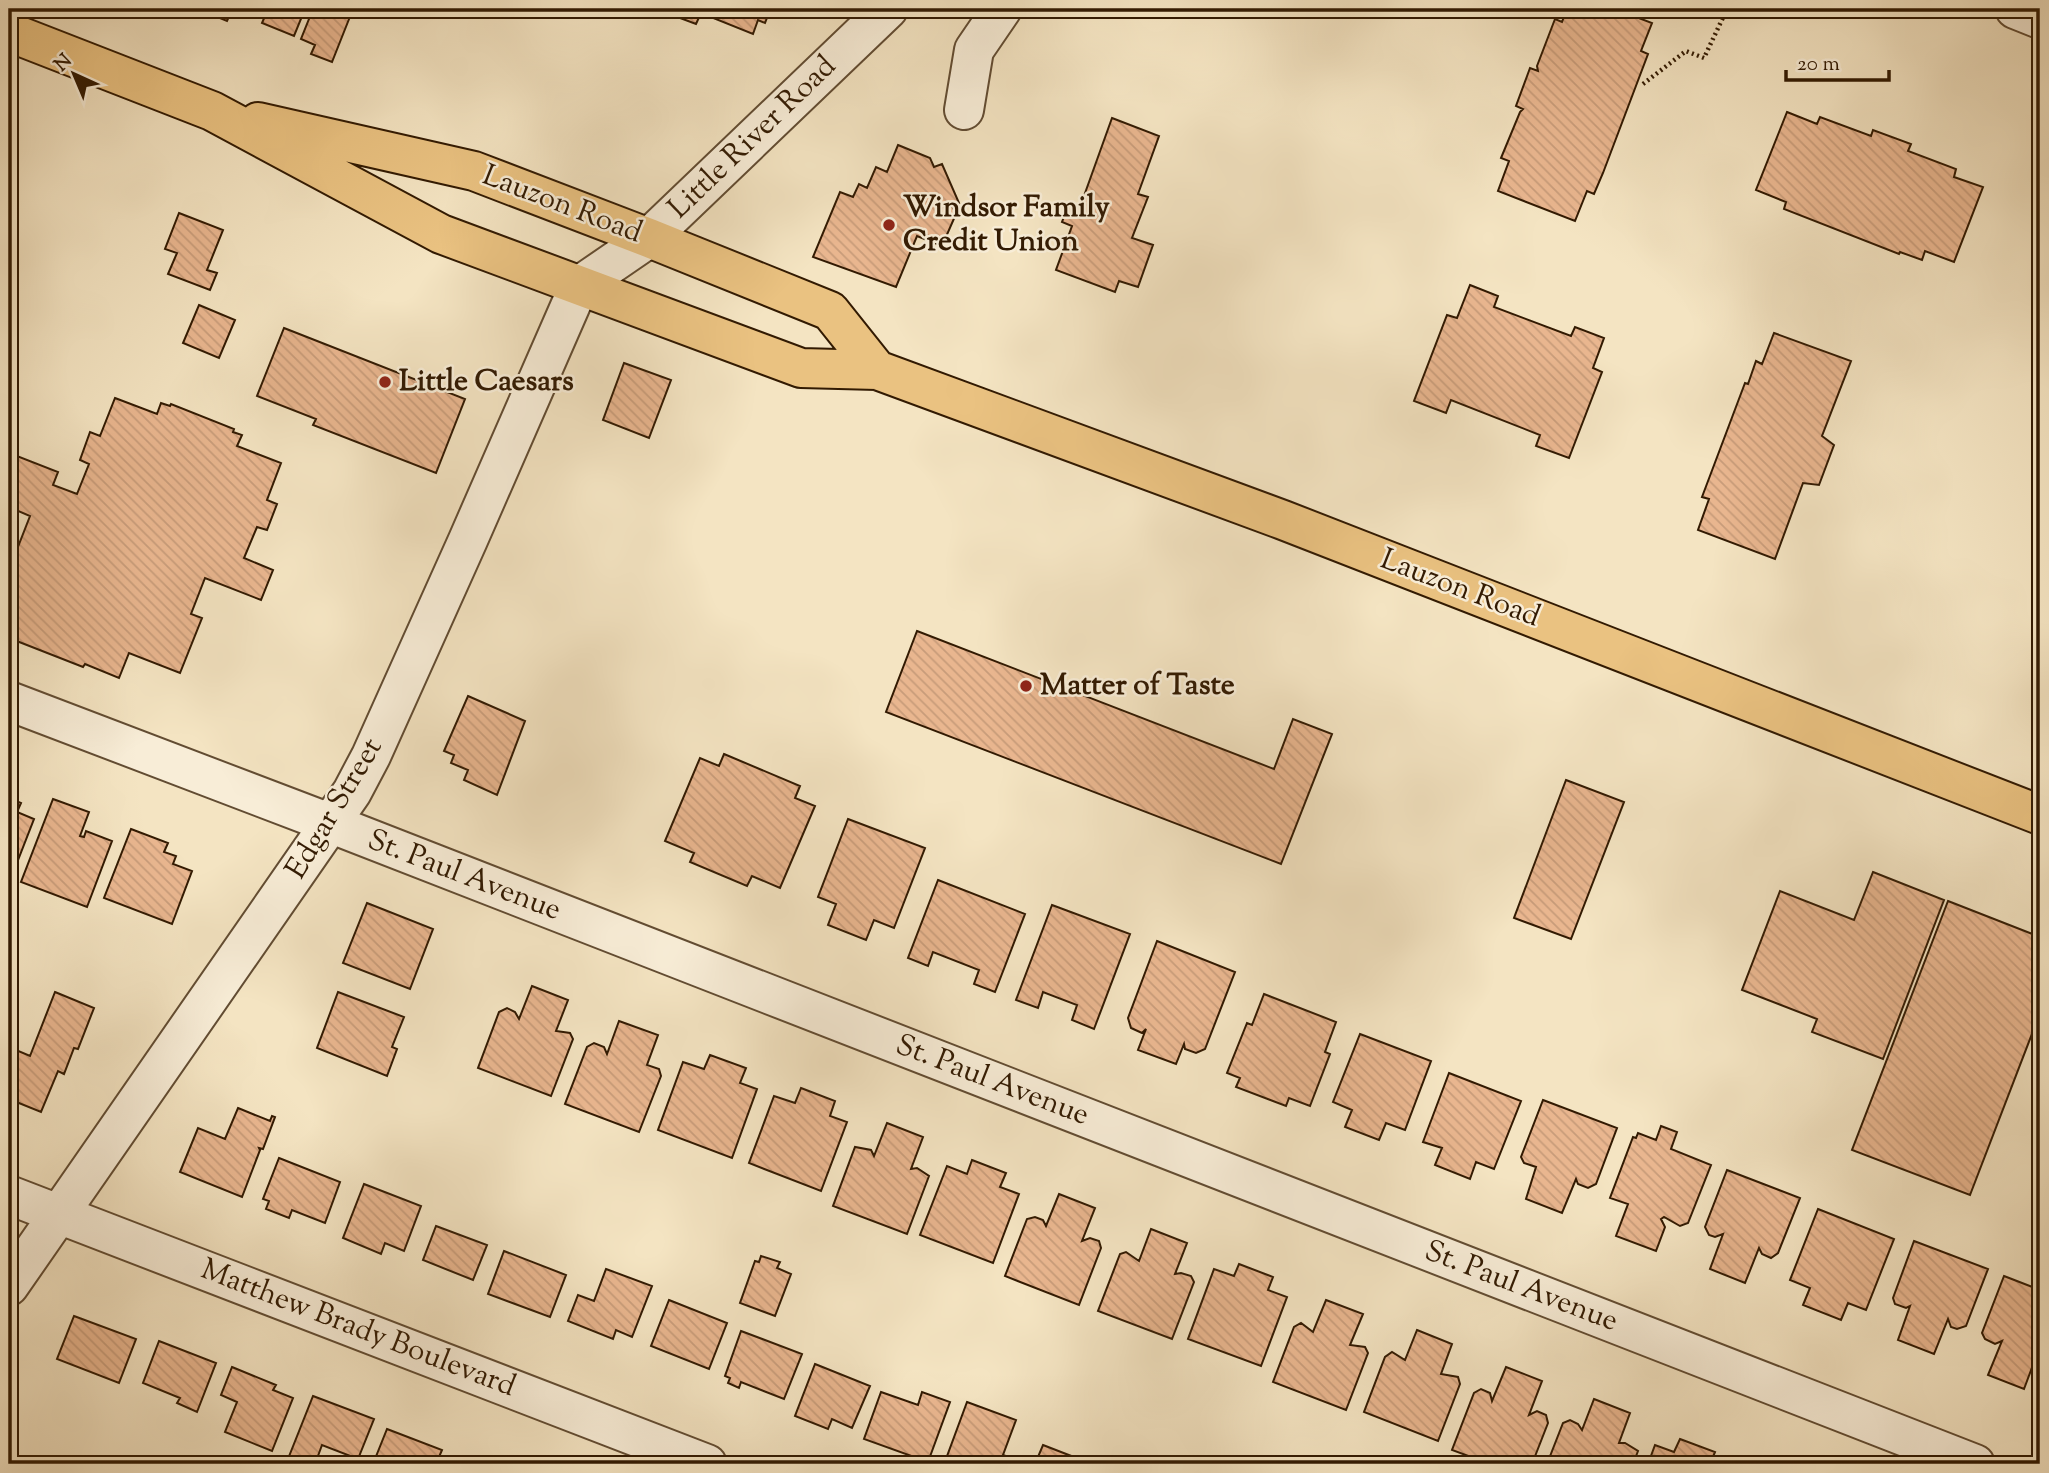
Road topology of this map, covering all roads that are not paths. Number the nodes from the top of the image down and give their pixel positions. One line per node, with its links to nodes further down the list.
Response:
1 (888, 9): 8 (street, Little River Road)
2 (1002, 9): 6 (street)
3 (2015, 9): 4 (street)
4 (2040, 19)
5 (9, 32): 7 (main road, Lauzon Road)
6 (964, 110)
7 (212, 111): 8 (main road, Lauzon Road); 9 (main road, Lauzon Road)
8 (649, 238): 9 (street, Little River Road); 10 (main road, Lauzon Road)
9 (579, 286): 10 (main road, Lauzon Road); 13 (street, Edgar Street)
10 (877, 370): 12 (main road, Lauzon Road)
11 (9, 701): 13 (street, St. Paul Avenue)
12 (2040, 815)
13 (332, 824): 15 (street, Edgar Street); 18 (street, St. Paul Avenue)
14 (9, 1195): 15 (street, Matthew Brady Boulevard)
15 (58, 1213): 16 (street, Edgar Street); 17 (street, Matthew Brady Boulevard)
16 (9, 1286)
17 (707, 1464)
18 (1975, 1464)

